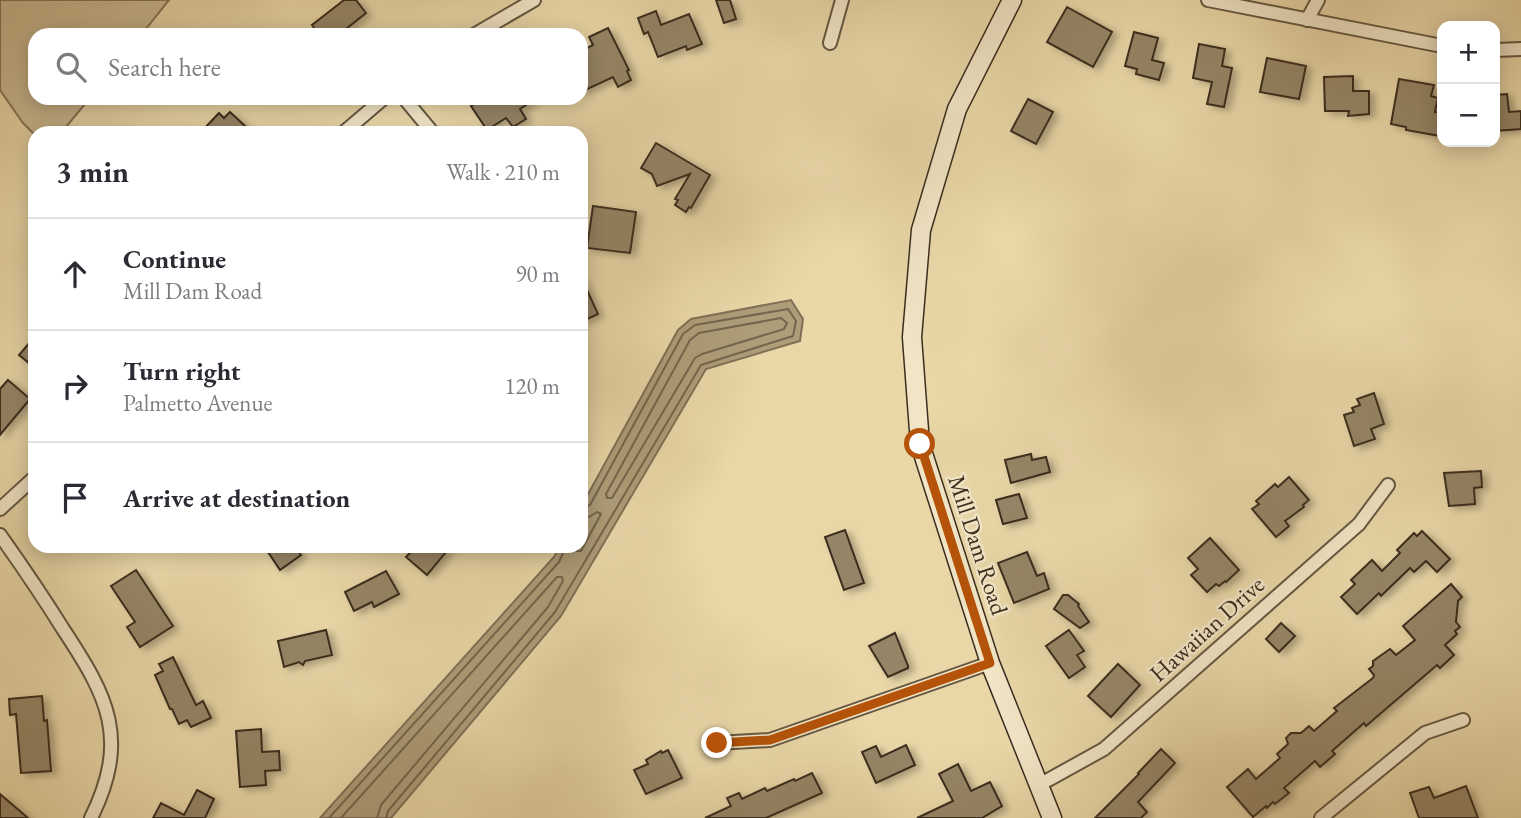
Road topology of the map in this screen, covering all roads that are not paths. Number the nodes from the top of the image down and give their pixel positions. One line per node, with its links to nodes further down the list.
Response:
1 (534, 0): 7 (street)
2 (842, 0): 8 (street)
3 (1012, 0): 20 (street, Mill Dam Road)
4 (1208, 0): 6 (street)
5 (1318, 0): 6 (street)
6 (1307, 20): 9 (street)
7 (486, 28)
8 (830, 43)
9 (1437, 45)
10 (1521, 49): 11 (street)
11 (1500, 50)
12 (376, 105): 14 (street)
13 (410, 105): 15 (street)
14 (350, 126)
15 (427, 126)
16 (28, 483): 18 (street)
17 (1388, 485): 23 (street, Hawaiian Drive)
18 (0, 509)
19 (0, 535): 24 (street)
20 (990, 663): 22 (street); 23 (street, Mill Dam Road)
21 (1462, 720): 26 (street)
22 (717, 743)
23 (1039, 785): 25 (street, Mill Dam Road)
24 (91, 818)
25 (1052, 818)
26 (1321, 818)

